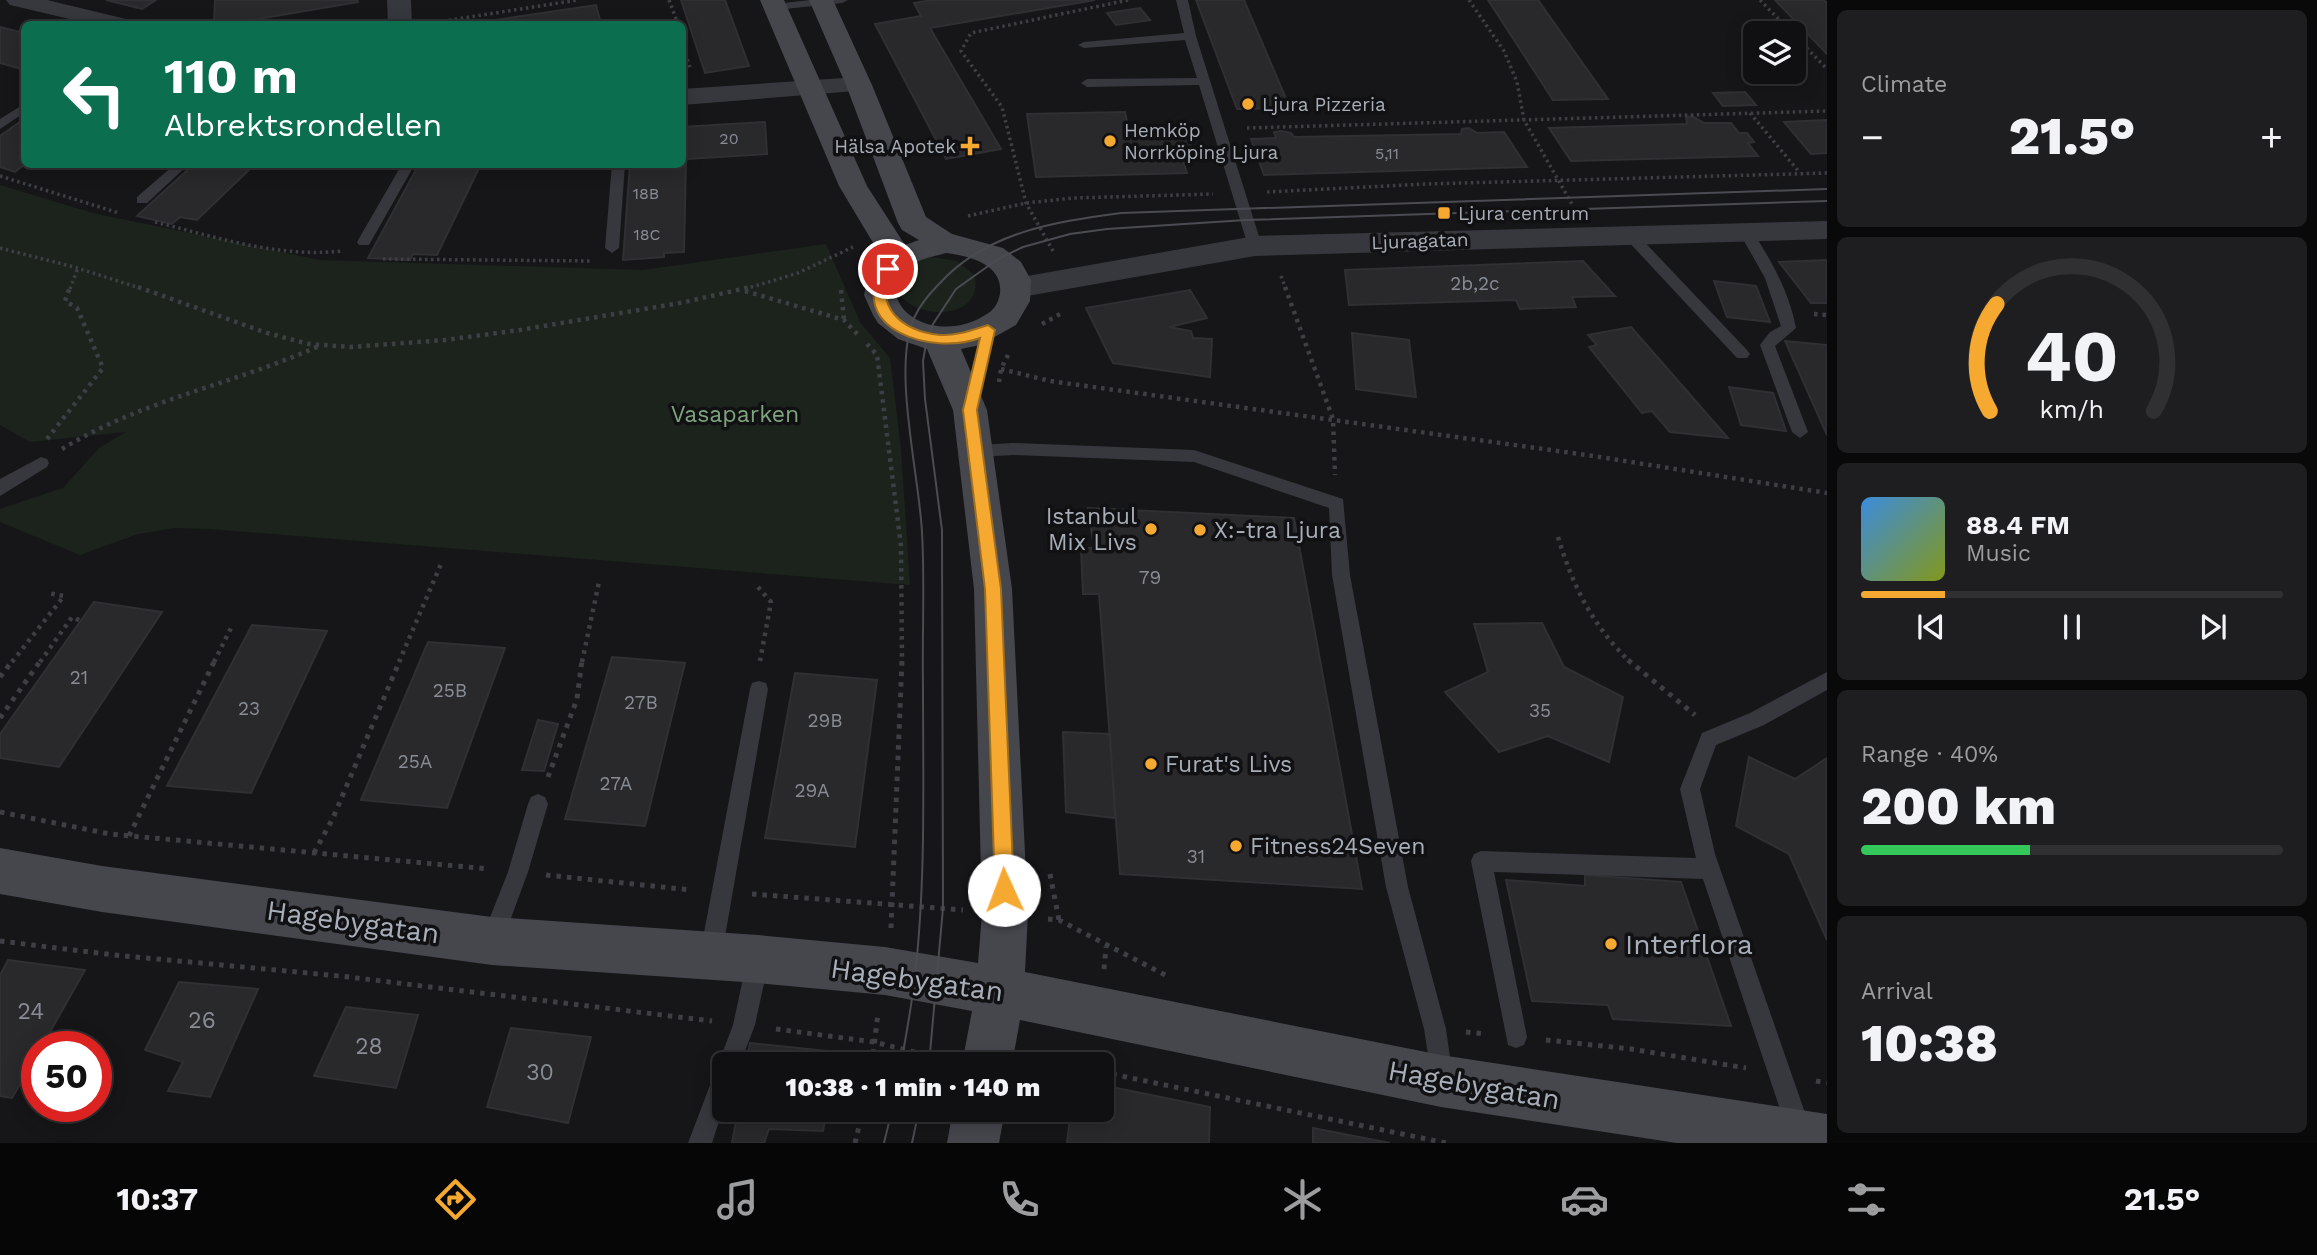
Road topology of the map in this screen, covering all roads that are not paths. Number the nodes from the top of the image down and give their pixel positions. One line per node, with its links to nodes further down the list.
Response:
1 (18, 0): 6 (street)
2 (399, 0): 7 (street)
3 (1182, 0): 8 (lane)
4 (828, 1): 5 (lane); 12 (main road)
5 (774, 4): 13 (main road)
6 (106, 21)
7 (400, 21)
8 (1190, 36): 9 (lane); 10 (lane)
9 (1084, 44)
10 (1204, 81): 11 (lane); 26 (lane)
11 (1087, 83)
12 (859, 85): 13 (street); 22 (main road)
13 (811, 90): 14 (street); 28 (main road)
14 (686, 97)
15 (21, 110): 16 (lane)
16 (0, 125)
17 (178, 168): 20 (lane)
18 (407, 168): 25 (lane)
19 (618, 168): 27 (lane)
20 (142, 200)
21 (1827, 230): 23 (street, Ljuragatan)
22 (952, 231): 28 (main road); 29 (main road)
23 (1746, 232): 24 (street, Ljuragatan); 34 (lane)
24 (1630, 235): 26 (street, Ljuragatan); 32 (lane)
25 (363, 245)
26 (1255, 246): 29 (street, Ljuragatan)
27 (612, 248)
28 (888, 269): 31 (main road)
29 (1016, 288): 30 (main road)
30 (1000, 339): 31 (main road); 33 (main road)
31 (940, 340): 33 (main road)
32 (1742, 354)
33 (970, 410): 35 (main road)
34 (1800, 432)
35 (995, 450): 46 (main road); 50 (lane)
36 (41, 463): 37 (lane)
37 (0, 489)
38 (1827, 680): 41 (lane)
39 (759, 689): 44 (lane)
40 (537, 804): 43 (lane)
41 (1711, 869): 47 (lane); 53 (lane)
42 (0, 871): 43 (main road, Hagebygatan)
43 (492, 941): 44 (main road, Hagebygatan)
44 (711, 957): 45 (main road, Hagebygatan)
45 (758, 959): 46 (main road, Hagebygatan); 48 (lane)
46 (1000, 991): 49 (main road); 50 (main road, Hagebygatan)
47 (1516, 1037)
48 (733, 1052)
49 (989, 1052)
50 (1441, 1081): 53 (main road, Hagebygatan)
51 (712, 1108): 54 (lane)
52 (977, 1122): 55 (main road)
53 (1783, 1138)
54 (700, 1143)
55 (973, 1143)

